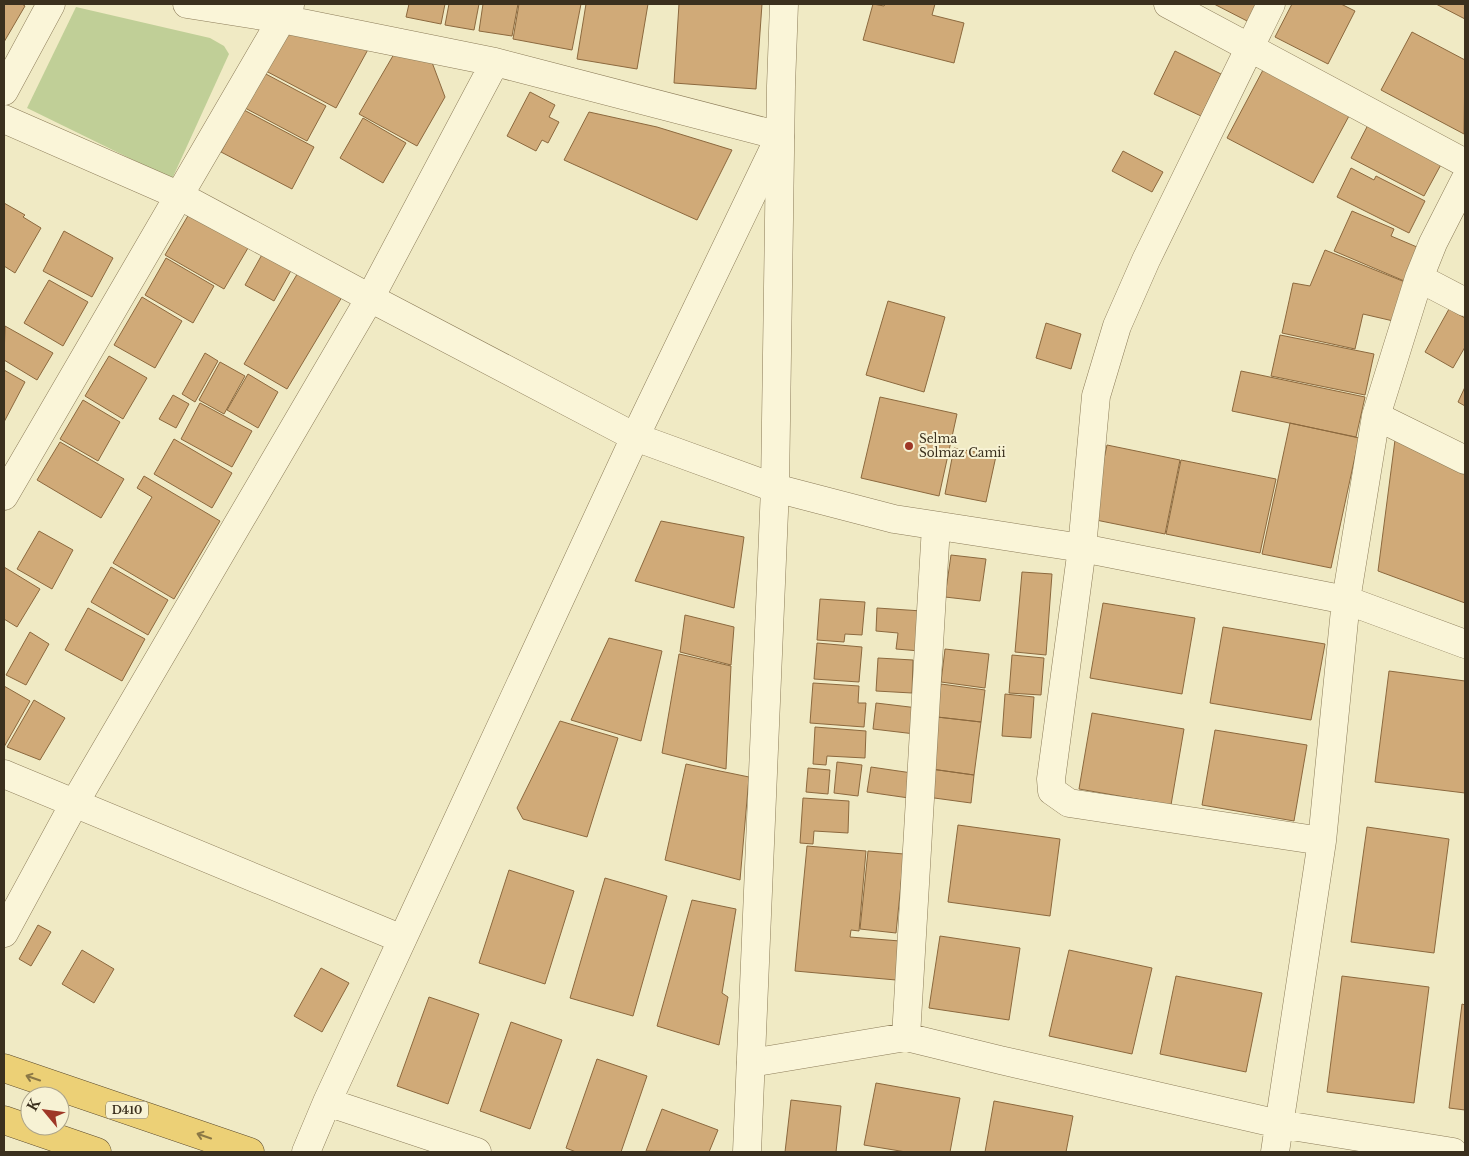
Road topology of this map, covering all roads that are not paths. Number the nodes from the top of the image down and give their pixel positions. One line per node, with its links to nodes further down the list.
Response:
1 (51, 4): 9 (street)
2 (187, 4): 6 (street)
3 (784, 4): 11 (street)
4 (1168, 4): 7 (street)
5 (1271, 4): 7 (street)
6 (286, 11): 8 (street); 14 (street)
7 (1250, 47): 12 (street); 24 (street)
8 (496, 62): 11 (street); 16 (street)
9 (4, 91)
10 (4, 119): 14 (street)
11 (780, 136): 19 (street); 21 (street)
12 (1465, 163)
13 (1465, 180): 15 (street)
14 (180, 196): 16 (street); 22 (street)
15 (1419, 278): 17 (street); 18 (street)
16 (370, 298): 19 (street); 28 (street)
17 (1465, 302)
18 (1376, 416): 20 (street); 25 (street)
19 (636, 437): 21 (street); 31 (street)
20 (1465, 460)
21 (775, 488): 23 (street); 33 (street)
22 (4, 496)
23 (936, 526): 24 (street); 32 (street)
24 (1082, 548): 25 (street); 29 (street)
25 (1346, 600): 26 (street); 29 (street)
26 (1465, 644)
27 (4, 774): 28 (street)
28 (74, 804): 30 (street); 31 (street)
29 (1322, 841): 37 (street)
30 (4, 933)
31 (402, 939): 35 (street)
32 (906, 1037): 33 (street); 37 (street)
33 (751, 1063): 42 (street)
34 (4, 1068): 39 (highway, D410, one-way to 34)
35 (327, 1102): 40 (street); 41 (street)
36 (4, 1120): 38 (highway)
37 (1279, 1124): 43 (street); 44 (street)
38 (97, 1152)
39 (250, 1152)
40 (306, 1152)
41 (477, 1152)
42 (747, 1152)
43 (1276, 1152)
44 (1453, 1152)

